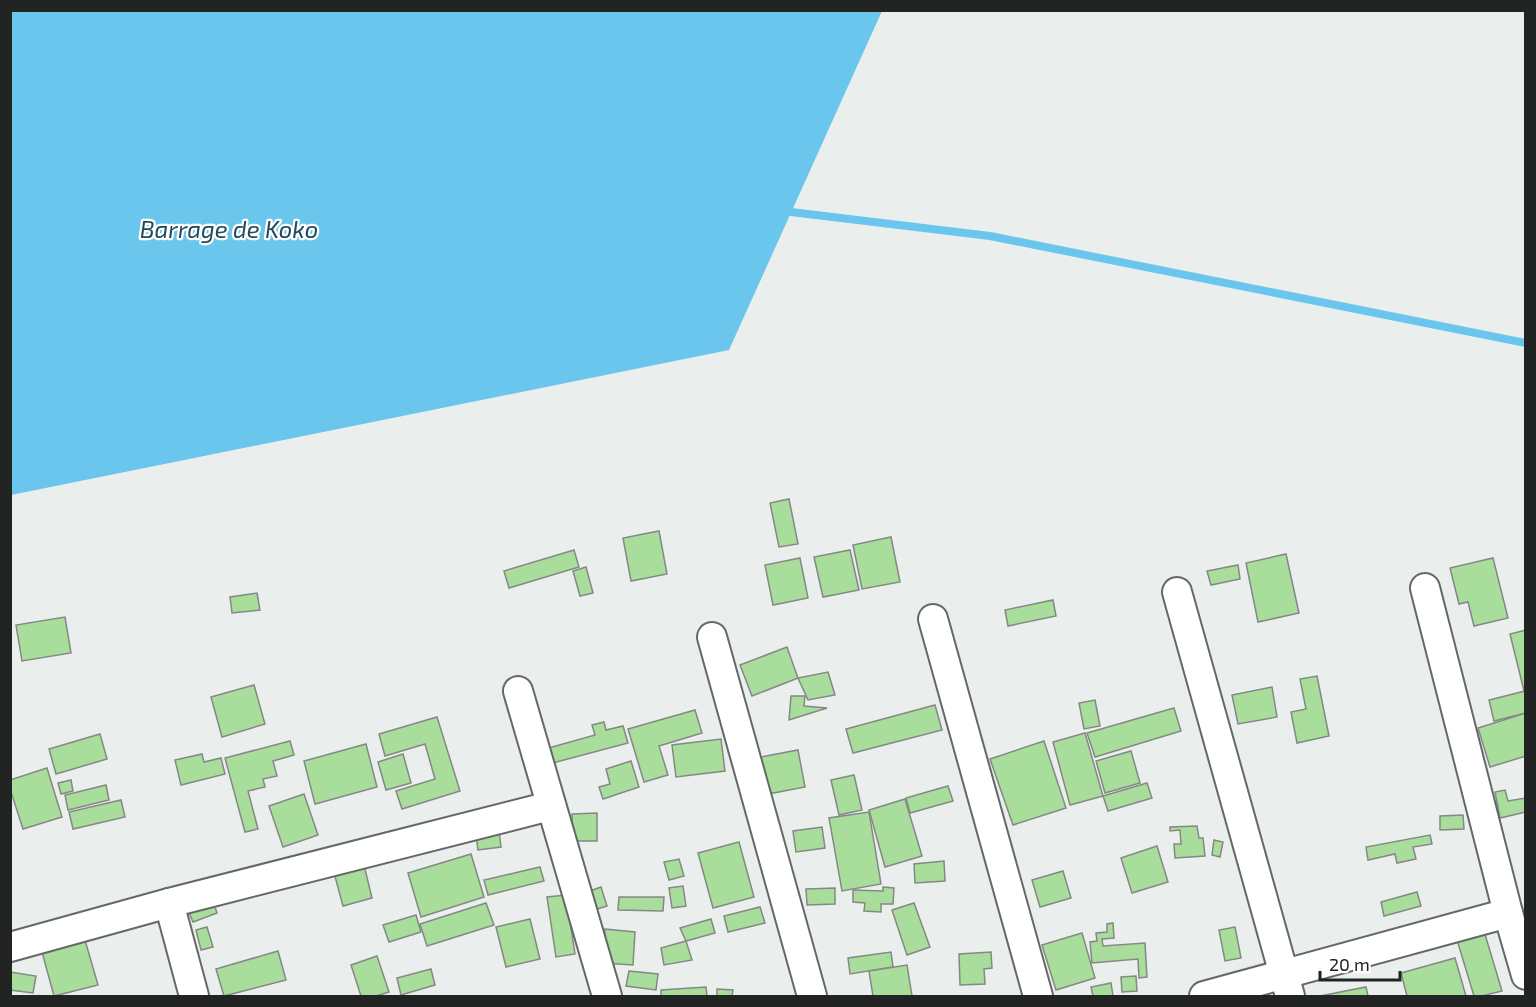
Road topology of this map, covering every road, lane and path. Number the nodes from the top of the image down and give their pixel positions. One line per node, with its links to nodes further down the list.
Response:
1 (1425, 588): 8 (street)
2 (1177, 592): 11 (street)
3 (933, 619): 15 (street)
4 (712, 637): 14 (street)
5 (518, 691): 6 (street)
6 (550, 806): 7 (street); 13 (street)
7 (169, 903): 9 (street); 12 (street)
8 (1508, 913): 10 (street); 11 (street)
9 (10, 947)
10 (1526, 975)
11 (1287, 986): 16 (street)
12 (194, 996)
13 (608, 996)
14 (812, 996)
15 (1038, 996)
16 (1204, 996)

